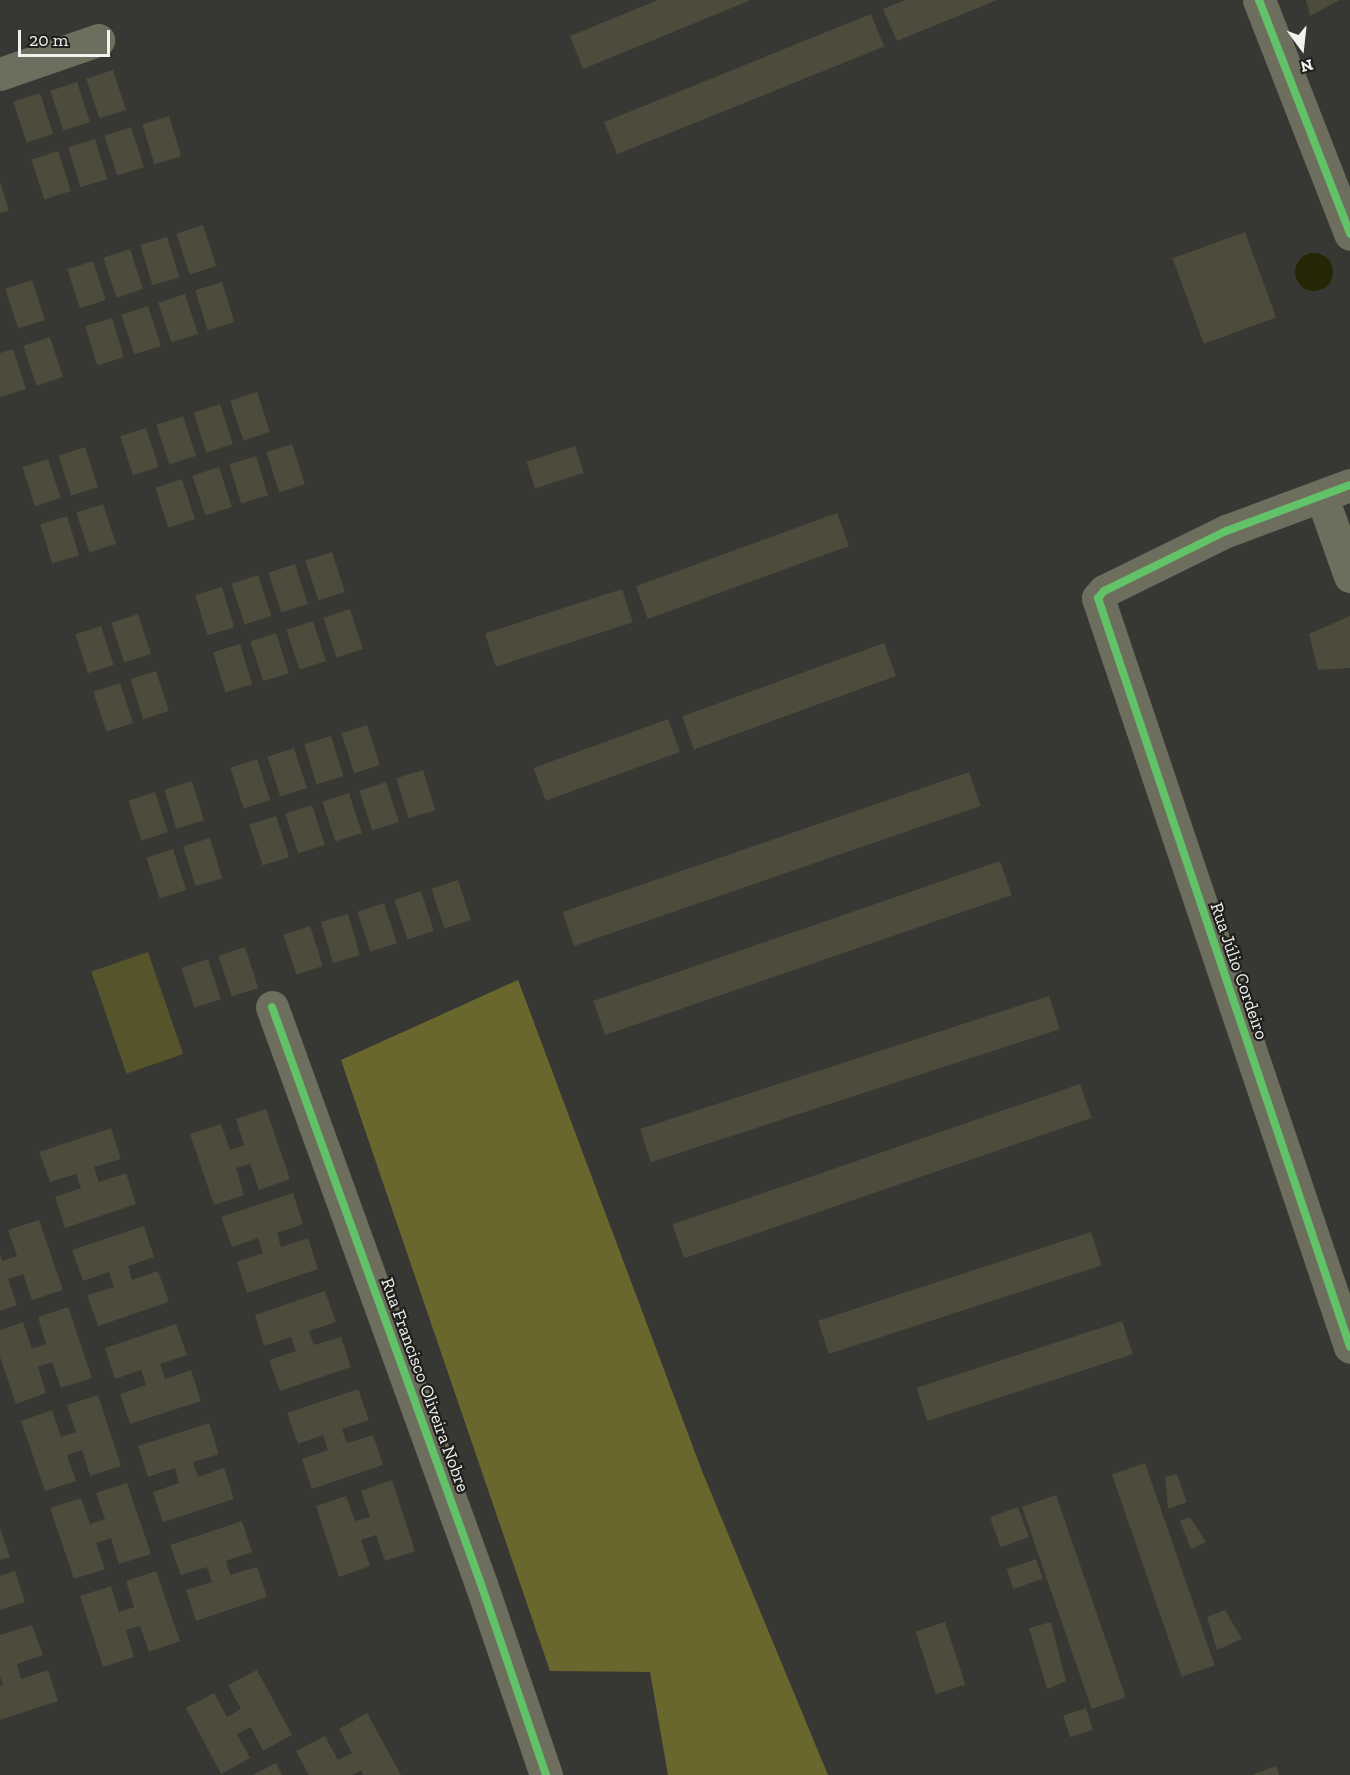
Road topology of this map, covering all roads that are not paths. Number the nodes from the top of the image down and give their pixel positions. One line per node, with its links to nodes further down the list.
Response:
1 (1259, 0): 4 (street)
2 (98, 40): 3 (street)
3 (0, 74)
4 (1350, 234)
5 (1336, 491): 6 (street); 8 (street, Rua Júlio Cordeiro)
6 (1350, 576)
7 (272, 1007): 9 (street, Rua Francisco Oliveira Nobre)
8 (1350, 1347)
9 (546, 1775)

